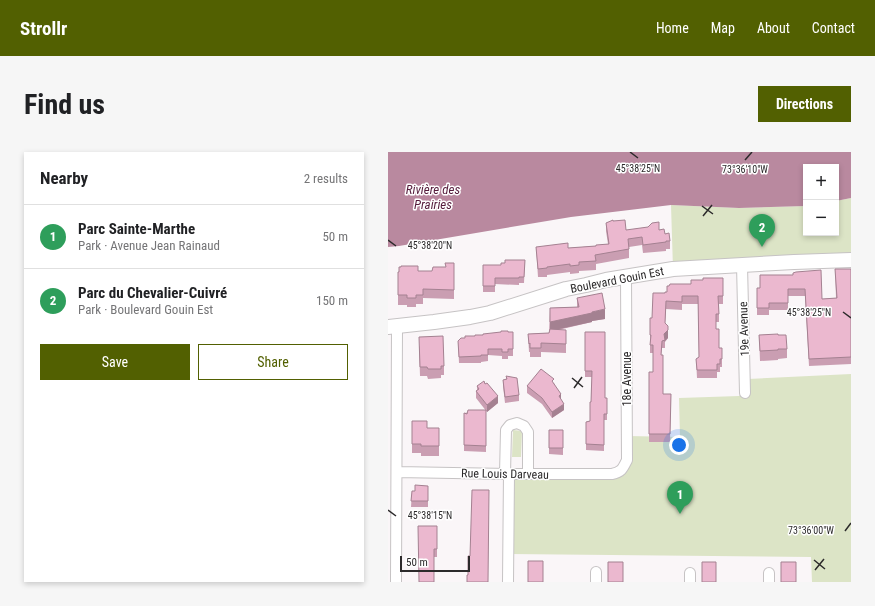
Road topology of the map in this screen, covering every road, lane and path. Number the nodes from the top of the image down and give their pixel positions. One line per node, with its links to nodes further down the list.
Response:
1 (851, 260): 2 (street, Boulevard Gouin Est)
2 (742, 265): 3 (street, Boulevard Gouin Est); 5 (street, 19e Avenue)
3 (626, 277): 4 (street, Boulevard Gouin Est); 9 (street, 18e Avenue)
4 (393, 326): 6 (street)
5 (745, 394)
6 (397, 472): 7 (street, Rue Louis Darveau); 10 (street)
7 (507, 474): 8 (street, Rue Louis Darveau); 8 (street); 11 (street)
8 (528, 474): 9 (street, Rue Louis Darveau)
9 (612, 474)
10 (396, 582)
11 (508, 582)

